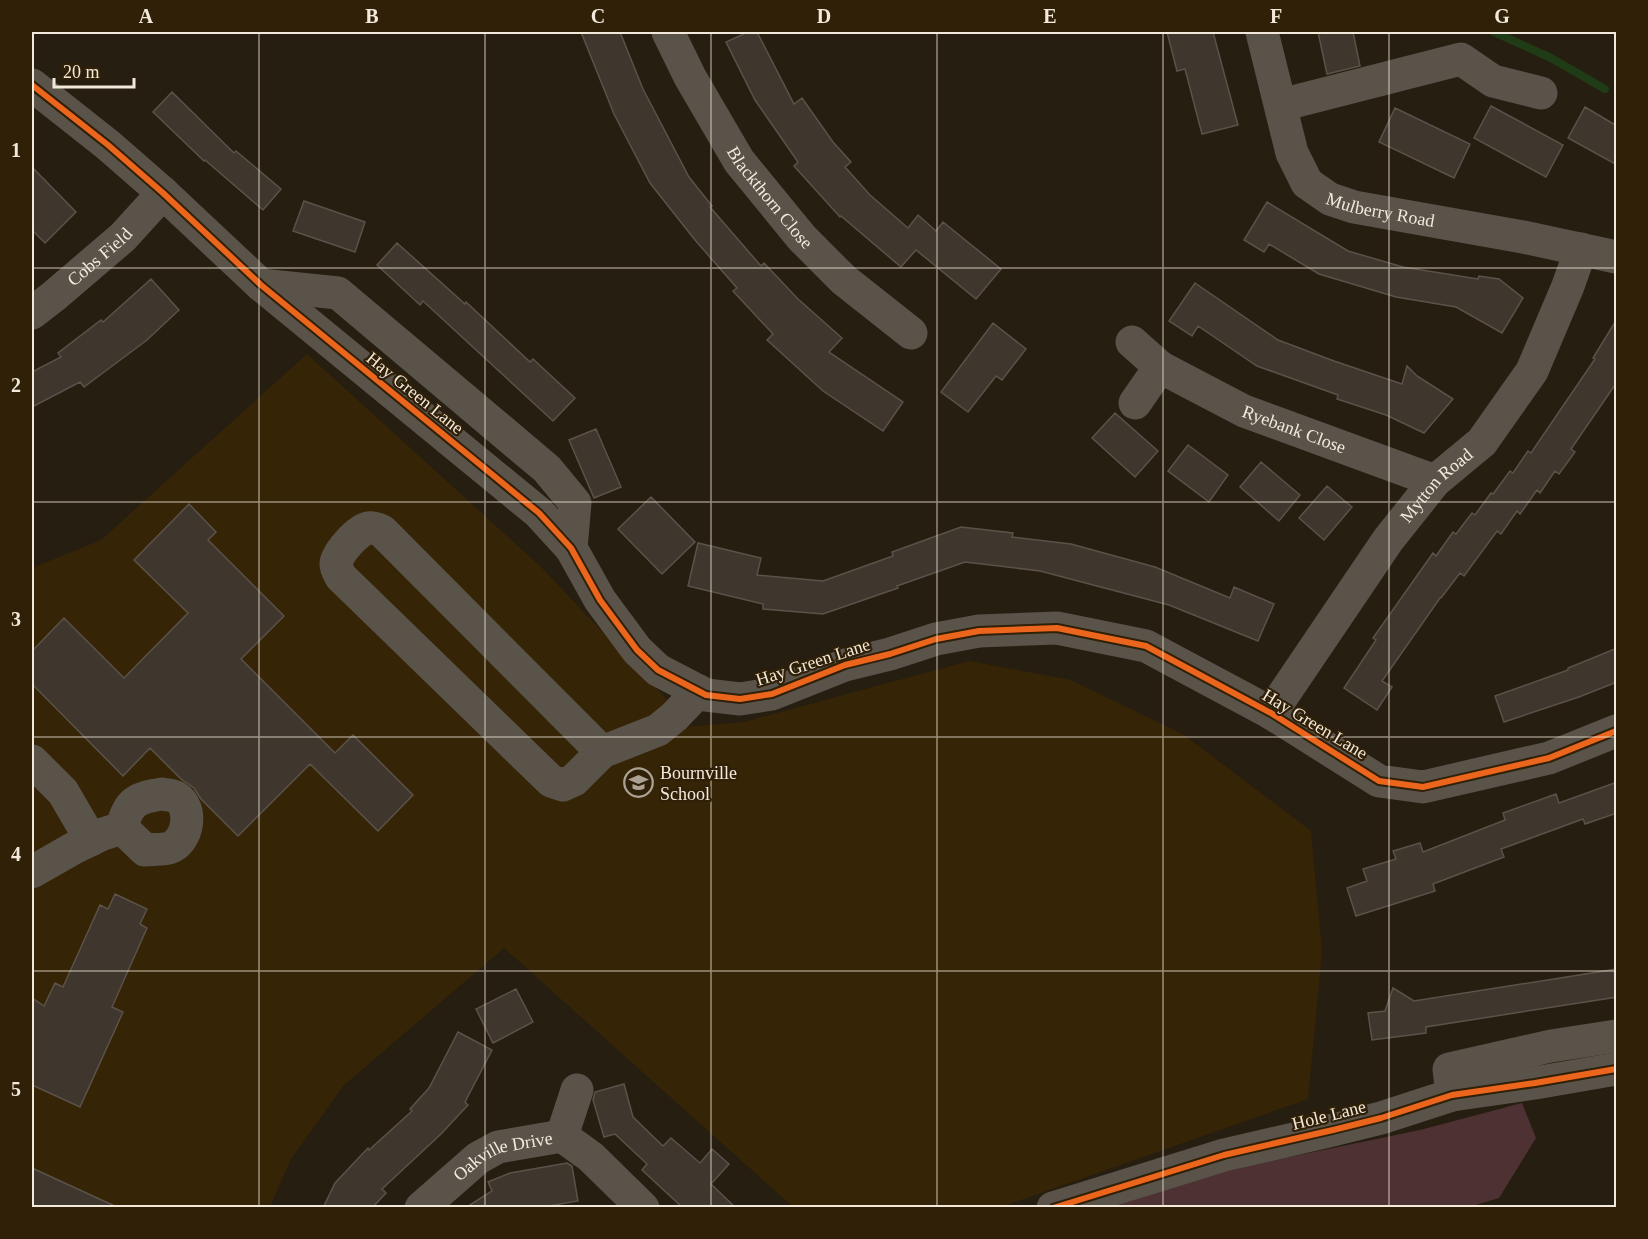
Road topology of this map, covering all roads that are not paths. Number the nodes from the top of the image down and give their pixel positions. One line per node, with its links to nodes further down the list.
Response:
1 (668, 32): 11 (street, Blackthorn Close)
2 (1262, 32): 5 (street, Mulberry Road)
3 (32, 85): 6 (street, Hay Green Lane)
4 (1541, 93): 5 (street)
5 (1281, 105): 7 (street, Mulberry Road)
6 (163, 194): 9 (street, Hay Green Lane); 10 (street, Cobs Field)
7 (1581, 249): 8 (street, Mulberry Road); 15 (street, Mytton Road)
8 (1617, 257)
9 (261, 285): 16 (street, Hay Green Lane); 16 (street, Hay Green Lane)
10 (32, 313)
11 (911, 333)
12 (1132, 342): 13 (street, Ryebank Close)
13 (1160, 367): 14 (street); 15 (street, Ryebank Close)
14 (1135, 403)
15 (1435, 481): 18 (street, Mytton Road)
16 (571, 548): 17 (street, Hay Green Lane)
17 (699, 692): 18 (street, Hay Green Lane); 20 (street)
18 (1271, 713): 19 (street, Hay Green Lane)
19 (1617, 731)
20 (602, 752): 20 (street)
21 (32, 761): 23 (street)
22 (122, 828): 23 (street)
23 (91, 840): 24 (street)
24 (32, 872)
25 (1617, 1036): 28 (street)
26 (1617, 1069): 28 (street, Hole Lane)
27 (577, 1090): 29 (street, Oakville Drive)
28 (1452, 1095): 32 (street, Hole Lane)
29 (562, 1136): 30 (street, Oakville Drive); 31 (street, Oakville Drive)
30 (421, 1208)
31 (643, 1208)
32 (1053, 1208)

